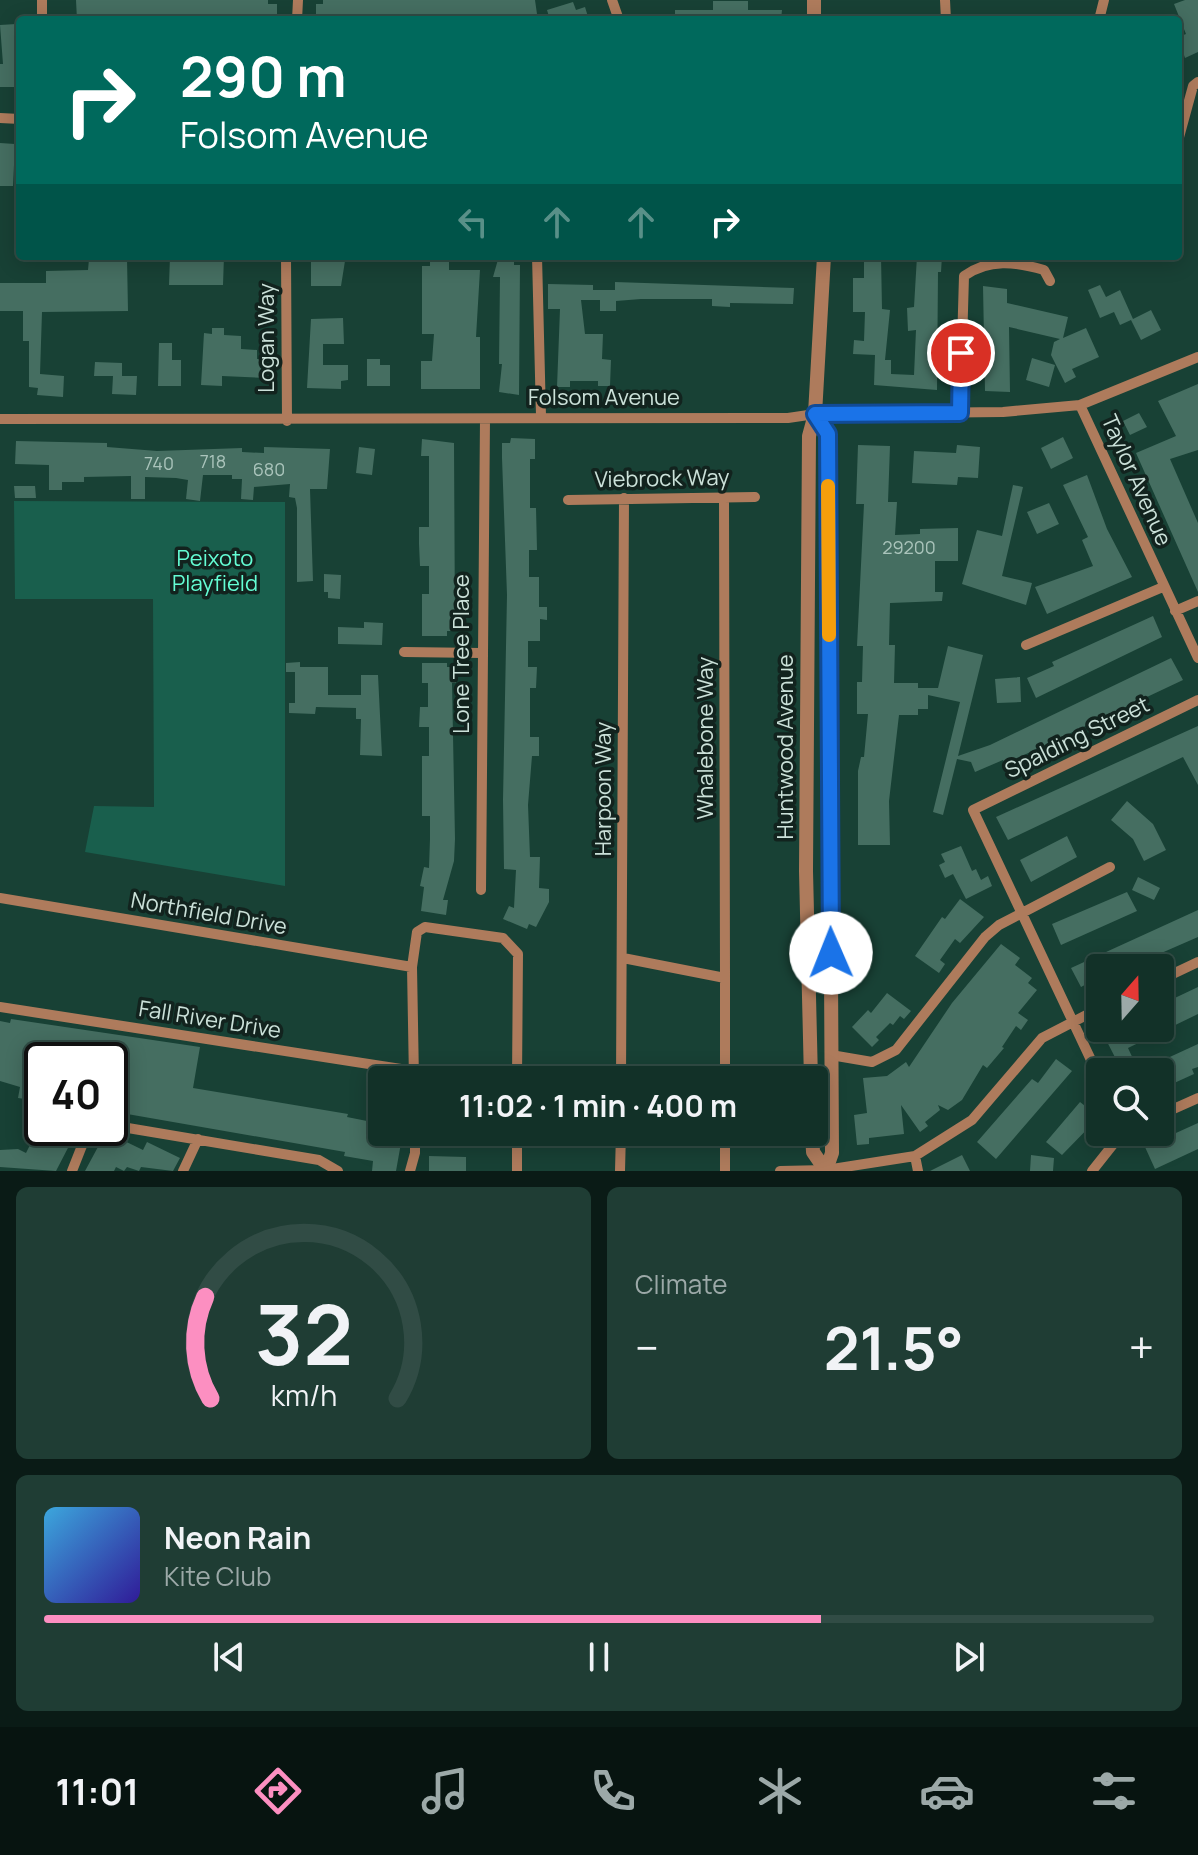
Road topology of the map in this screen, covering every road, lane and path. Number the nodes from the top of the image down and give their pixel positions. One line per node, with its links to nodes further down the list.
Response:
1 (1198, 82): 2 (street)
2 (1182, 126)
3 (286, 260): 14 (street, Logan Way)
4 (537, 260): 11 (street)
5 (824, 260): 10 (street, Huntwood Avenue)
6 (1050, 281): 9 (street)
7 (1198, 357): 8 (street, Folsom Avenue)
8 (1080, 405): 9 (street, Folsom Avenue); 19 (street, Taylor Avenue)
9 (960, 413): 10 (street, Folsom Avenue)
10 (815, 414): 11 (street, Folsom Avenue); 39 (street, Huntwood Avenue); 45 (street, Huntwood Avenue)
11 (541, 416): 13 (street, Folsom Avenue)
12 (0, 419): 14 (street, Folsom Avenue)
13 (485, 419): 14 (street, Folsom Avenue); 24 (street, Lone Tree Place)
14 (287, 421)
15 (755, 497): 17 (street, Viebrock Way)
16 (624, 498): 17 (street, Viebrock Way); 18 (street, Viebrock Way); 31 (street, Harpoon Way)
17 (724, 498): 35 (street, Whalebone Way)
18 (568, 500)
19 (1163, 587): 21 (street, Taylor Avenue); 22 (street)
20 (1198, 601): 21 (street)
21 (1175, 611): 25 (street, Taylor Avenue)
22 (1026, 645)
23 (404, 652): 24 (street)
24 (481, 653): 28 (street, Lone Tree Place)
25 (1198, 658)
26 (1198, 700): 30 (street, Spalding Street)
27 (1110, 867): 30 (street)
28 (481, 890)
29 (0, 898): 33 (street, Northfield Drive)
30 (1023, 914): 38 (street); 39 (street)
31 (623, 958): 35 (street); 43 (street, Harpoon Way)
32 (1198, 962): 34 (street)
33 (412, 967): 41 (street); 42 (street)
34 (1174, 973)
35 (725, 978): 44 (street, Whalebone Way)
36 (0, 1007): 46 (street, Fall River Drive)
37 (1086, 1015): 38 (street)
38 (1074, 1021): 40 (street); 58 (street)
39 (831, 1055): 67 (street, Huntwood Avenue)
40 (1091, 1058)
41 (414, 1066)
42 (517, 1066)
43 (621, 1066)
44 (725, 1066)
45 (811, 1066)
46 (368, 1068)
47 (1198, 1098): 48 (street)
48 (1174, 1109)
49 (128, 1128): 50 (street)
50 (198, 1139): 60 (street); 61 (street)
51 (82, 1146): 59 (street)
52 (415, 1146): 62 (street)
53 (517, 1146): 63 (street)
54 (621, 1146): 64 (street)
55 (725, 1146): 65 (street)
56 (813, 1146): 67 (street)
57 (1112, 1146): 69 (street)
58 (915, 1156): 67 (street); 68 (street)
59 (72, 1171)
60 (183, 1171)
61 (338, 1171)
62 (410, 1171)
63 (517, 1171)
64 (620, 1171)
65 (725, 1171)
66 (780, 1171): 67 (street)
67 (825, 1171)
68 (918, 1171)
69 (1092, 1171)

